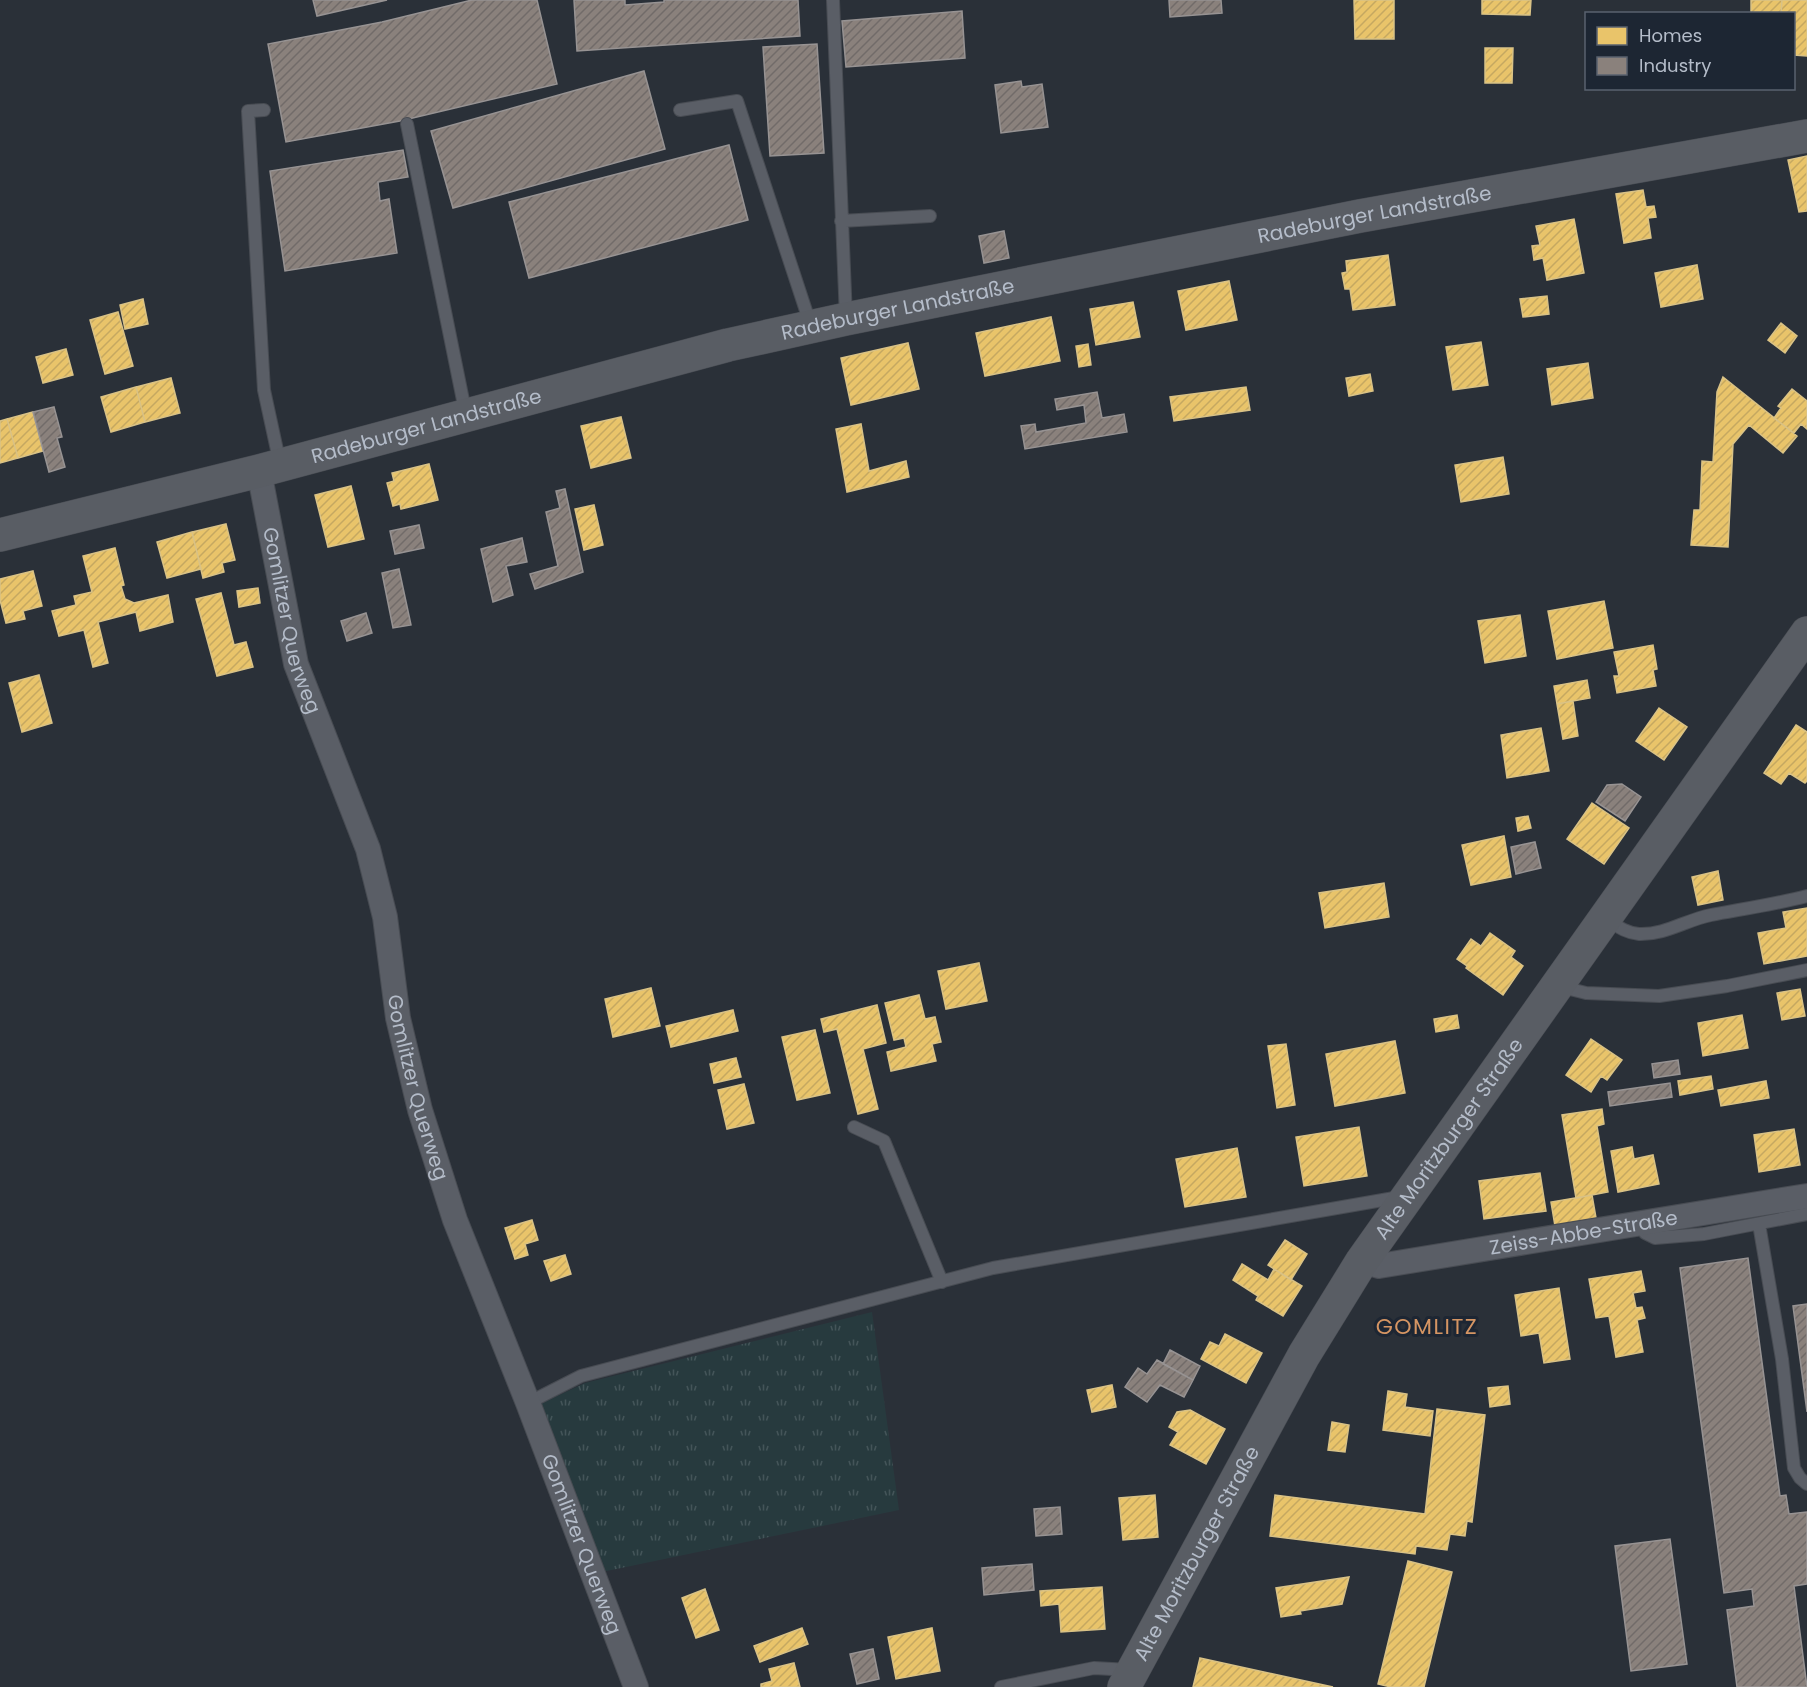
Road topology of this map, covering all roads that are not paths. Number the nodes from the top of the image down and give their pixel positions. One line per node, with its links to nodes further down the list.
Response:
1 (833, 0): 7 (lane)
2 (264, 110): 11 (lane)
3 (680, 110): 9 (lane)
4 (407, 124): 10 (lane)
5 (1807, 136): 8 (street, Radeburger Landstraße)
6 (930, 216): 7 (lane)
7 (841, 221): 8 (lane)
8 (846, 319): 9 (street, Radeburger Landstraße)
9 (812, 327): 10 (street, Radeburger Landstraße)
10 (466, 416): 11 (street, Radeburger Landstraße)
11 (269, 468): 12 (street, Radeburger Landstraße); 26 (street, Gomlitzer Querweg)
12 (0, 536)
13 (1807, 633): 15 (street, Alte Moritzburger Straße)
14 (1807, 896): 15 (lane)
15 (1605, 918): 17 (street, Alte Moritzburger Straße)
16 (1807, 970): 17 (lane)
17 (1557, 985): 19 (street, Alte Moritzburger Straße)
18 (854, 1127): 25 (lane)
19 (1407, 1196): 24 (street, Alte Moritzburger Straße); 25 (lane)
20 (1807, 1196): 22 (street, Zeiss-Abbe-Straße)
21 (1807, 1214): 23 (lane)
22 (1644, 1223): 23 (lane); 24 (street, Zeiss-Abbe-Straße)
23 (1759, 1224): 27 (lane)
24 (1362, 1261): 28 (street, Alte Moritzburger Straße)
25 (942, 1281): 26 (lane)
26 (528, 1403): 29 (street, Gomlitzer Querweg)
27 (1807, 1484)
28 (1129, 1679): 30 (lane, Alte Moritzburger Straße)
29 (636, 1687)
30 (1001, 1687)

